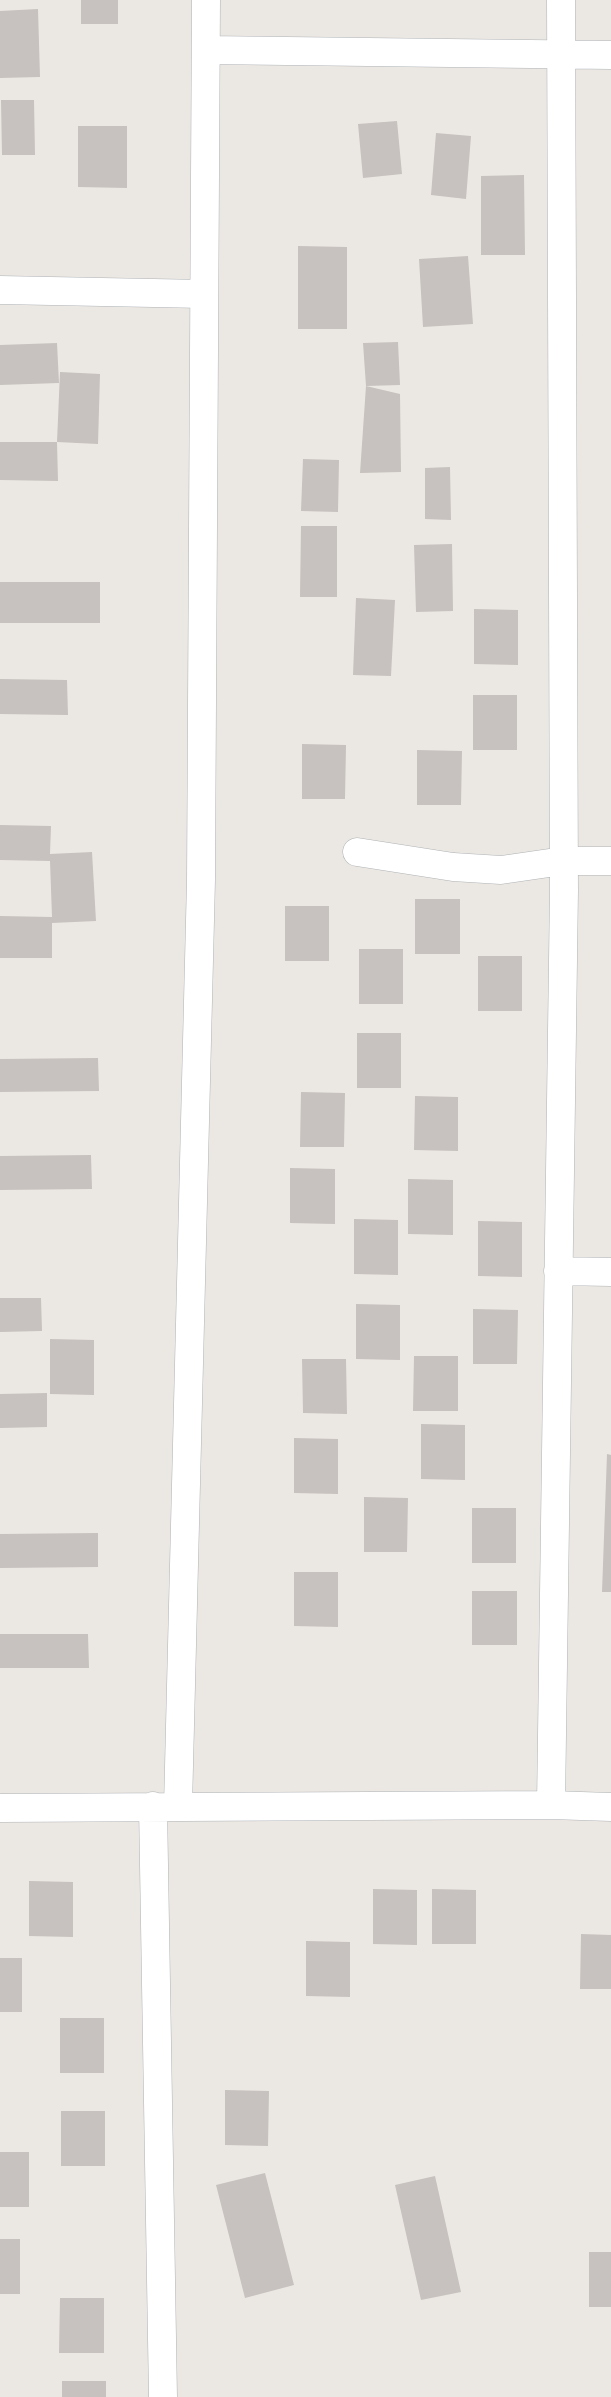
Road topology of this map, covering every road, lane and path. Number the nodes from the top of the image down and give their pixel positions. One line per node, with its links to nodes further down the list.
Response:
1 (206, 0): 3 (street)
2 (561, 0): 4 (street)
3 (206, 50): 4 (street); 7 (street)
4 (560, 54): 5 (street); 9 (street)
5 (611, 55)
6 (0, 290): 7 (street)
7 (204, 294): 14 (street)
8 (357, 852): 9 (street)
9 (563, 861): 10 (street); 11 (street)
10 (611, 861)
11 (558, 1271): 12 (street); 13 (street)
12 (611, 1272)
13 (550, 1805): 14 (street); 15 (street)
14 (165, 1806): 16 (street); 17 (street)
15 (611, 1807)
16 (0, 1808)
17 (164, 2397)

